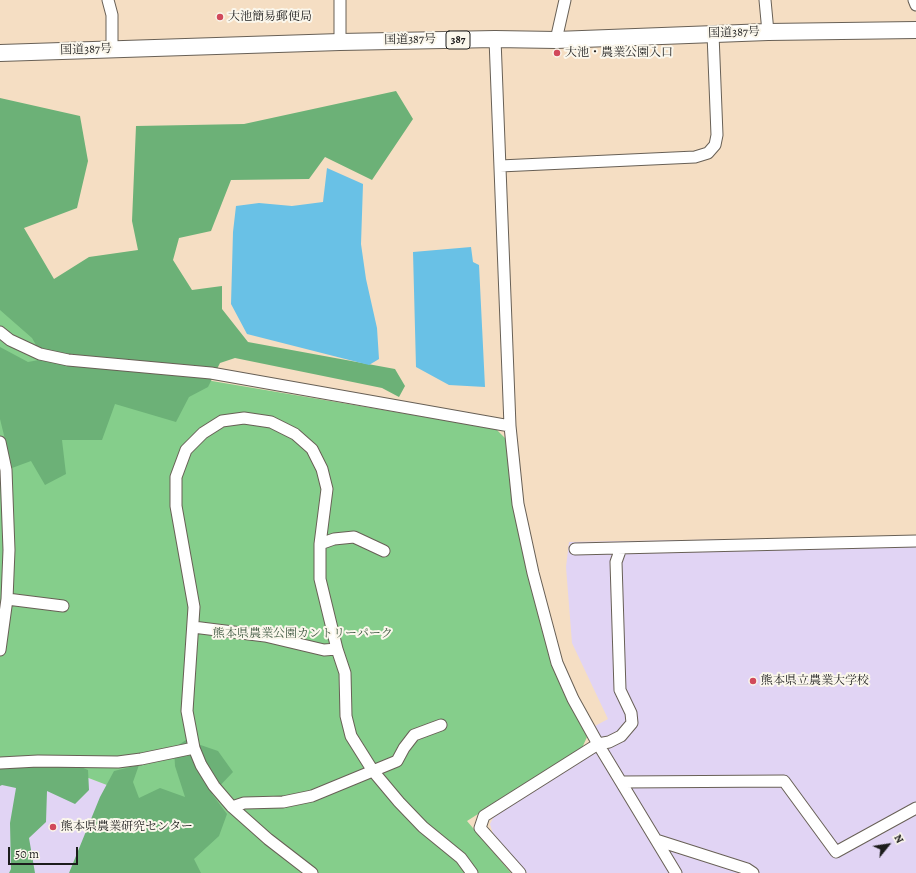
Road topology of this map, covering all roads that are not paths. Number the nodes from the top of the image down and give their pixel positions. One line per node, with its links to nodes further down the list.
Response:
1 (108, 0): 13 (street)
2 (340, 0): 12 (street)
3 (565, 0): 11 (street)
4 (765, 0): 8 (street)
5 (914, 0): 6 (street)
6 (916, 5)
7 (916, 30): 8 (highway, 国道387号 / 387)
8 (768, 32): 9 (highway, 国道387号 / 387)
9 (713, 34): 11 (highway, 国道387号 / 387); 15 (street)
10 (495, 39): 11 (highway, 国道387号 / 387); 12 (highway, 国道387号 / 387); 15 (street)
11 (556, 40)
12 (340, 42): 13 (highway, 国道387号 / 387)
13 (112, 49): 14 (highway, 国道387号 / 387)
14 (0, 53)
15 (500, 166): 17 (street)
16 (0, 332): 17 (street)
17 (510, 426): 30 (street)
18 (0, 442): 24 (street)
19 (916, 542): 21 (street)
20 (320, 544): 23 (street); 26 (street); 27 (street)
21 (621, 548): 22 (street); 30 (street)
22 (575, 549)
23 (384, 551)
24 (7, 598): 25 (street); 28 (street)
25 (63, 606)
26 (193, 627): 27 (street); 31 (street)
27 (337, 649): 33 (street)
28 (0, 650)
29 (441, 724): 33 (street)
30 (598, 744): 34 (street); 40 (street)
31 (194, 748): 32 (street); 35 (street)
32 (0, 763)
33 (373, 771): 35 (street); 39 (street)
34 (622, 782): 36 (street); 37 (street)
35 (232, 807): 38 (street)
36 (916, 808)
37 (656, 840): 41 (street); 42 (street)
38 (312, 873)
39 (472, 873)
40 (520, 873)
41 (676, 873)
42 (753, 873)

